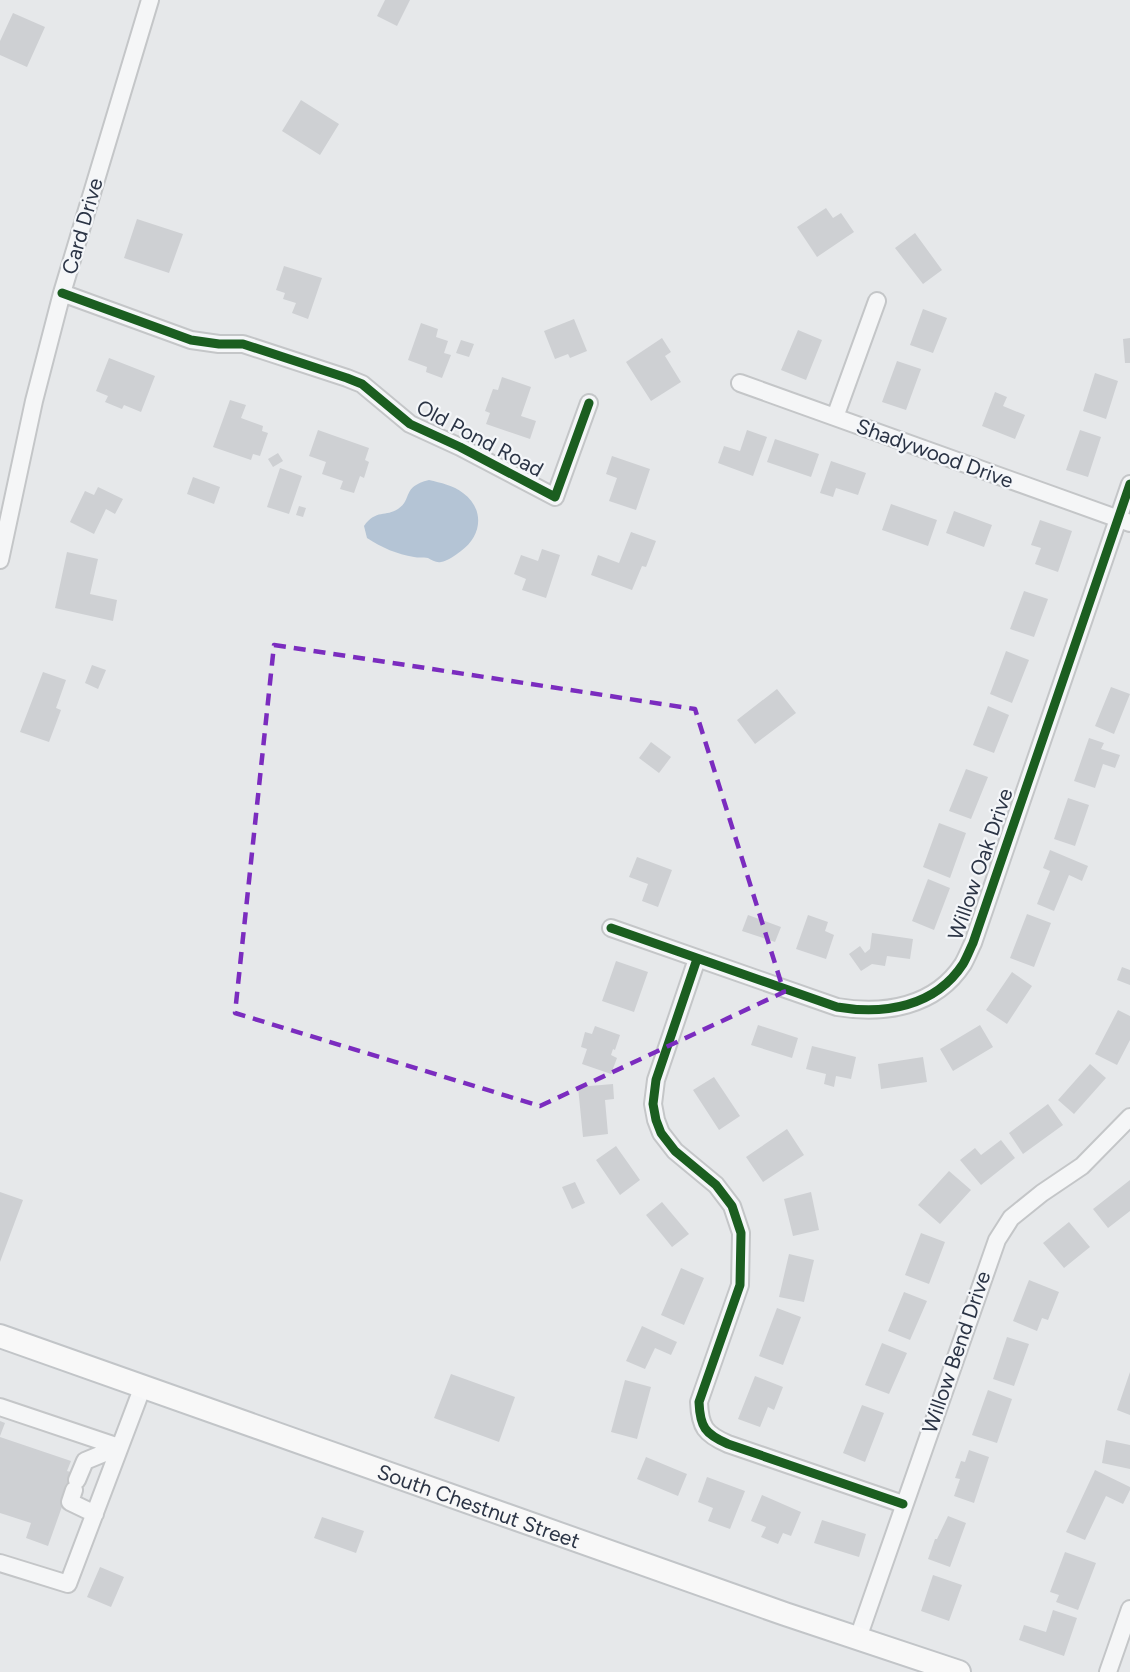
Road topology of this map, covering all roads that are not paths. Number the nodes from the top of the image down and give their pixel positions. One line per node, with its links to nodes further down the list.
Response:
1 (150, 0): 2 (street, Card Drive)
2 (62, 293): 5 (street, Old Pond Road); 9 (street, Card Drive)
3 (877, 301): 6 (street)
4 (740, 383): 6 (street, Shadywood Drive)
5 (589, 404)
6 (835, 417): 8 (street, Shadywood Drive)
7 (1130, 484): 8 (street, Willow Oak Drive)
8 (1124, 521): 11 (street, Willow Oak Drive)
9 (0, 560)
10 (611, 928): 11 (street, Willow Oak Drive)
11 (697, 958): 17 (street)
12 (1130, 1117): 17 (street, Willow Bend Drive)
13 (0, 1336): 14 (main road, South Chestnut Street)
14 (143, 1386): 16 (street); 21 (main road, South Chestnut Street)
15 (0, 1407): 16 (street)
16 (119, 1447): 18 (street); 18 (street)
17 (903, 1504): 21 (street, Willow Bend Drive)
18 (95, 1514): 19 (street)
19 (0, 1563)
20 (1130, 1609): 23 (street)
21 (858, 1638): 22 (main road, South Chestnut Street)
22 (959, 1672)
23 (1108, 1672)

